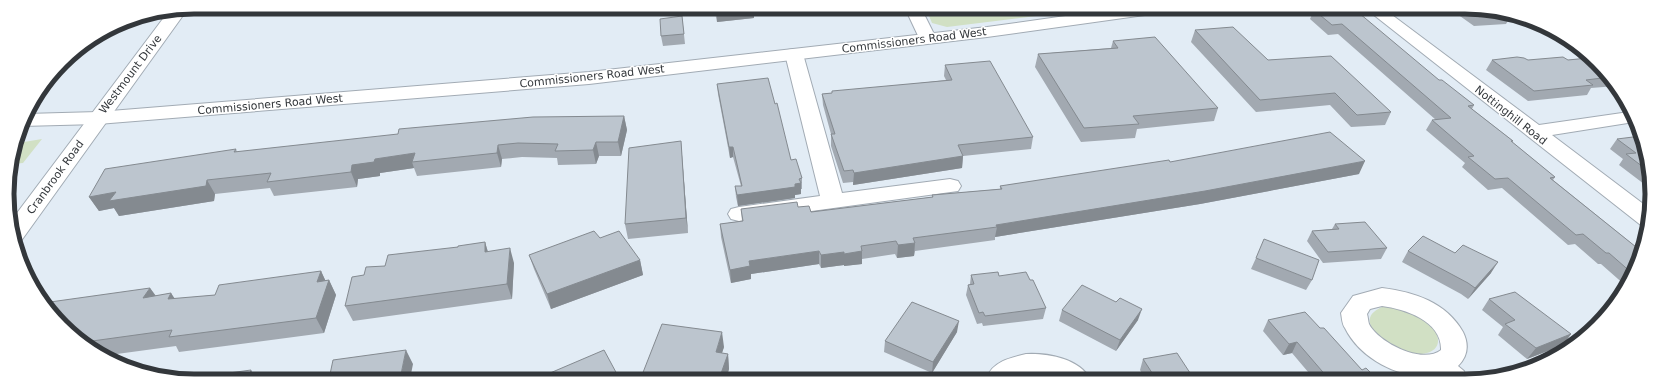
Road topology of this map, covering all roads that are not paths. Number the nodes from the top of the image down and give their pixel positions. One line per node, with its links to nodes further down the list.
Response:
1 (916, 14): 5 (street)
2 (1113, 14): 5 (street, Commissioners Road West)
3 (1381, 14): 10 (street, Nottinghill Road)
4 (174, 15): 7 (street, Westmount Drive)
5 (928, 38): 6 (street, Commissioners Road West)
6 (794, 54): 7 (street, Commissioners Road West); 12 (street)
7 (98, 118): 9 (street, Commissioners Road West); 15 (street, Cranbrook Road)
8 (1628, 118): 10 (street)
9 (30, 120)
10 (1534, 132): 14 (street, Nottinghill Road)
11 (950, 186): 12 (street)
12 (833, 202): 13 (street)
13 (739, 214)
14 (1643, 216)
15 (17, 229)
16 (1006, 374): 17 (street)
17 (1068, 374)

